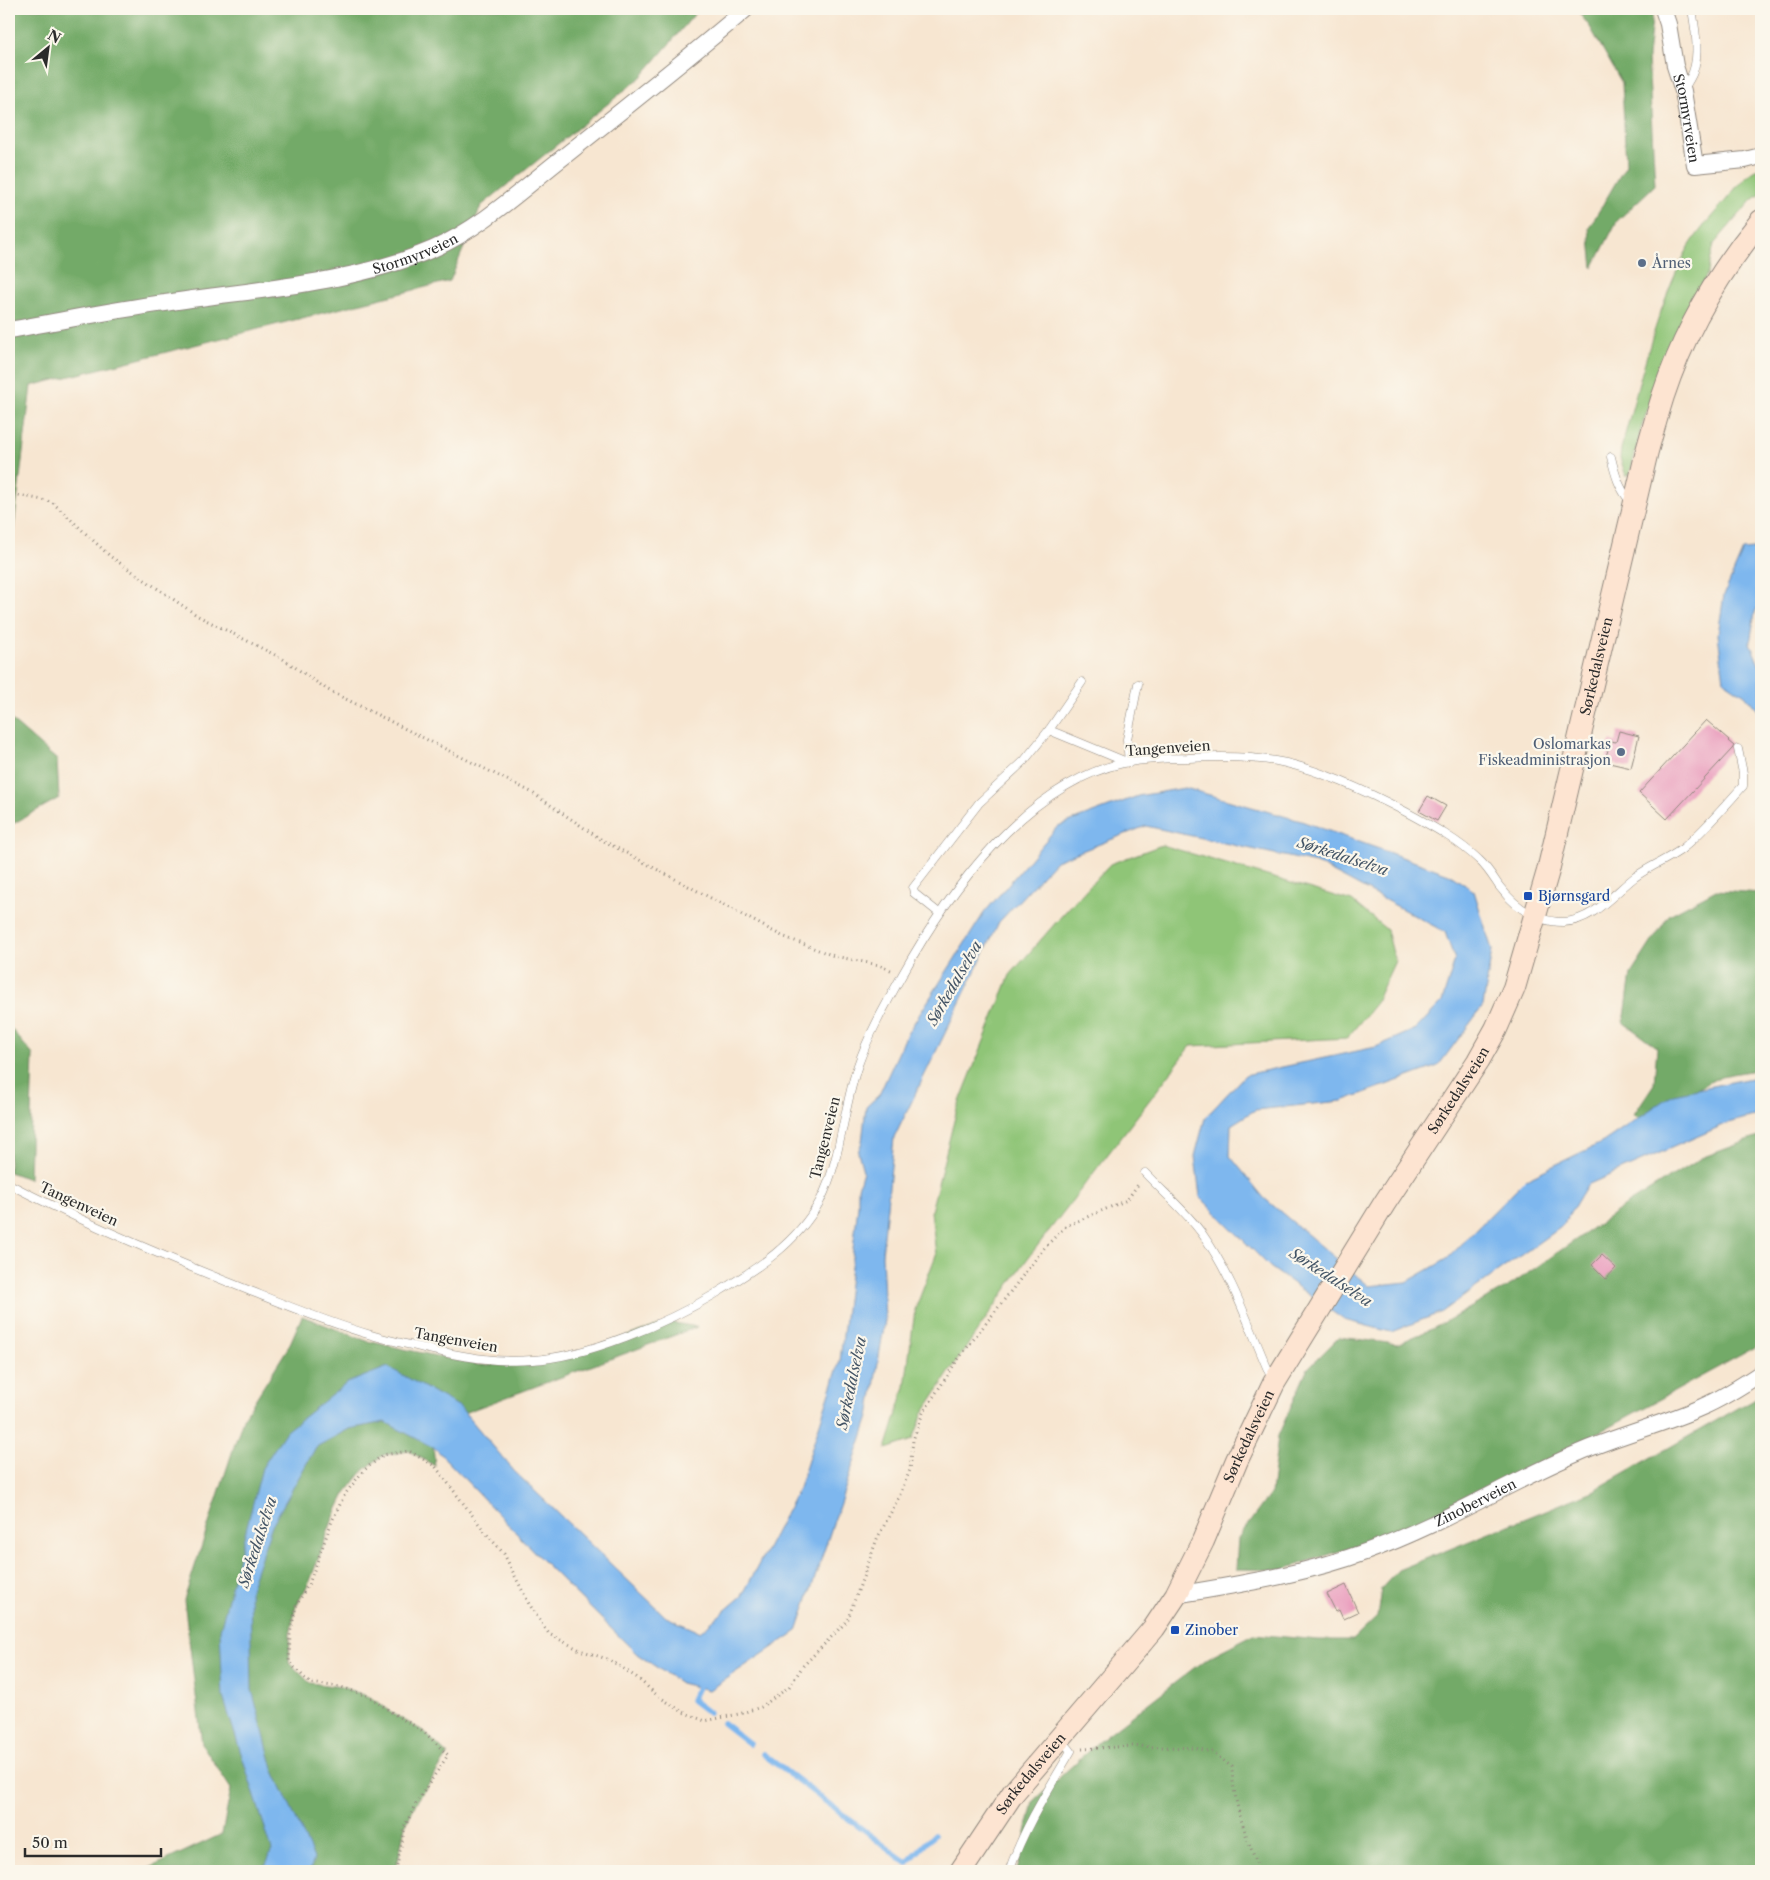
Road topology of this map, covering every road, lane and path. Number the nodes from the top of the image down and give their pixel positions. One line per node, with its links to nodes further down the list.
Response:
1 (746, 9): 7 (street, Stormyrveien)
2 (1663, 9): 4 (street, Stormyrveien)
3 (1692, 9): 4 (lane)
4 (1683, 91): 5 (street, Stormyrveien)
5 (1761, 156)
6 (1761, 221): 10 (street, Sørkedalsveien)
7 (9, 330)
8 (1611, 457): 10 (lane)
9 (9, 493): 18 (path)
10 (1634, 505): 17 (street, Sørkedalsveien)
11 (1082, 682): 13 (lane)
12 (1138, 684): 15 (lane)
13 (1049, 730): 15 (lane); 16 (lane)
14 (1738, 749): 17 (lane)
15 (1129, 763): 16 (lane, Tangenveien); 17 (lane, Tangenveien)
16 (939, 913): 18 (lane, Tangenveien)
17 (1536, 918): 22 (street, Sørkedalsveien)
18 (902, 975): 20 (lane, Tangenveien)
19 (1145, 1173): 22 (lane); 25 (path)
20 (9, 1184)
21 (1761, 1373): 23 (street, Zinoberveien)
22 (1274, 1383): 23 (street, Sørkedalsveien)
23 (1176, 1595): 24 (street, Sørkedalsveien)
24 (1065, 1744): 26 (street, Sørkedalsveien); 27 (lane); 28 (path)
25 (396, 1871)
26 (961, 1871)
27 (1009, 1871)
28 (1260, 1871)

